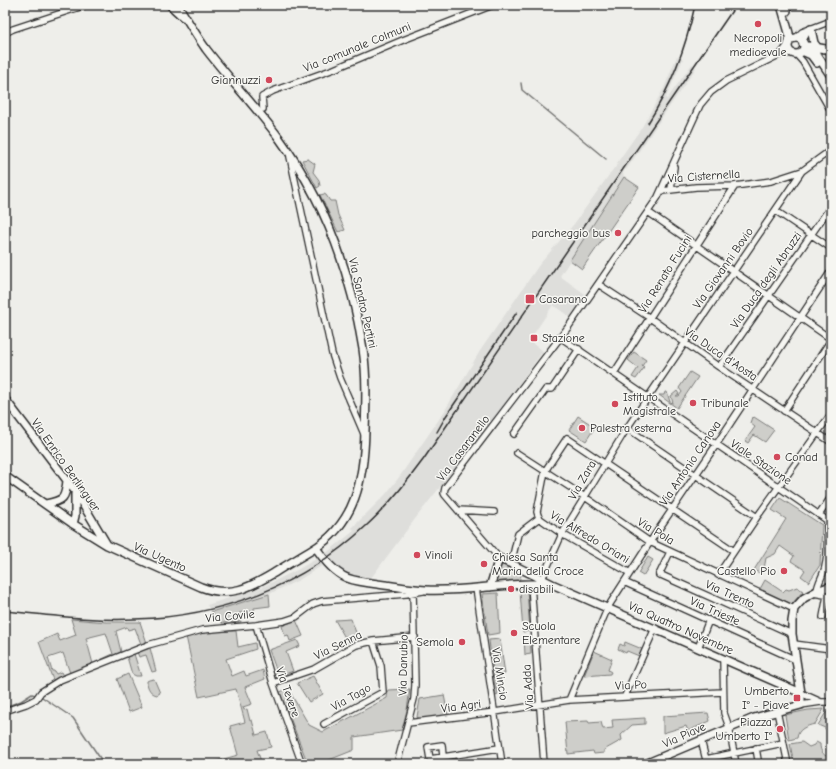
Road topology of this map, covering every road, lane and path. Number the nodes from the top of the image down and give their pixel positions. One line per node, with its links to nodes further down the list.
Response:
1 (86, 5): 11 (street)
2 (170, 5): 8 (street, Via Sandro Pertini)
3 (178, 5): 8 (street, Via Sandro Pertini)
4 (493, 5): 17 (street, Via comunale Colmuni)
5 (781, 5): 7 (street)
6 (787, 5): 7 (street)
7 (785, 16): 12 (street)
8 (189, 22): 20 (street, Via Sandro Pertini)
9 (831, 22): 10 (street)
10 (811, 29): 12 (street); 14 (street)
11 (5, 33)
12 (797, 46): 14 (street); 15 (street); 15 (street); 18 (street)
13 (831, 50): 14 (street)
14 (816, 53): 16 (street)
15 (781, 54): 21 (street)
16 (829, 74)
17 (263, 109)
18 (831, 111)
19 (831, 150): 22 (street, Via Cisternella)
20 (288, 151): 53 (street); 53 (street, Via Sandro Pertini)
21 (675, 161): 24 (street); 25 (street)
22 (802, 171): 23 (street, Via Cisternella); 27 (street, Via Giovanni Bovio)
23 (735, 186): 24 (street, Via Cisternella); 30 (street, Via Renato Fucini)
24 (671, 189): 25 (street, Via Cisternella)
25 (662, 190): 28 (street, Via Cisternella)
26 (831, 206): 29 (street, Via Duca degli Abruzzi)
27 (776, 211): 29 (street); 33 (street, Via Giovanni Bovio)
28 (648, 212): 30 (street); 34 (street, Via Cisternella)
29 (811, 235): 31 (street); 35 (street, Via Duca degli Abruzzi)
30 (696, 246): 33 (street); 36 (street, Via Renato Fucini)
31 (831, 248)
32 (831, 271): 37 (street, Via Antonio Canova)
33 (734, 272): 35 (street); 40 (street, Via Giovanni Bovio)
34 (598, 284): 36 (street, Via Duca d'Aosta); 38 (street, Via Cisternella)
35 (769, 296): 37 (street); 43 (street, Via Duca degli Abruzzi)
36 (650, 318): 40 (street, Via Duca d'Aosta); 44 (street, Via Renato Fucini)
37 (800, 318): 39 (street); 45 (street, Via Antonio Canova)
38 (560, 337): 41 (street, Via Cisternella); 42 (street, Viale Stazione)
39 (831, 340): 48 (street)
40 (684, 344): 43 (street, Via Duca d'Aosta); 46 (street, Via Giovanni Bovio)
41 (552, 348): 68 (street, Via Casaranello)
42 (579, 349): 44 (street, Viale Stazione); 51 (street)
43 (719, 367): 45 (street, Via Duca d'Aosta)
44 (614, 373): 46 (street, Viale Stazione)
45 (752, 389): 48 (street, Via Duca d'Aosta); 55 (street, Via Antonio Canova)
46 (648, 397): 50 (street, Via Zara); 55 (street, Viale Stazione)
47 (5, 399): 61 (street, Via Enrico Berlinguer)
48 (784, 411): 52 (street, Via Duca d'Aosta)
49 (831, 414): 52 (street)
50 (627, 428): 57 (street, Via Zara); 60 (street)
51 (514, 434)
52 (818, 434): 54 (street, Via Duca d'Aosta); 62 (street)
53 (365, 437): 78 (street, Via Sandro Pertini)
54 (831, 442)
55 (716, 445): 60 (street, Via Antonio Canova); 62 (street, Viale Stazione)
56 (517, 453): 58 (street, Via Pola)
57 (604, 464): 58 (street); 64 (street, Via Zara); 67 (street)
58 (545, 471): 64 (street, Via Pola); 72 (street)
59 (5, 476): 66 (street, Via Ugento)
60 (695, 476): 67 (street, Via Antonio Canova); 71 (street)
61 (67, 481): 63 (street, Via Enrico Berlinguer); 66 (street)
62 (779, 488): 70 (street, Viale Stazione); 71 (street)
63 (75, 491): 74 (street); 77 (street, Via Enrico Berlinguer)
64 (585, 497): 75 (street, Via Zara); 76 (street, Via Pola)
65 (831, 497): 70 (street)
66 (46, 504): 74 (street, Via Ugento)
67 (673, 508): 76 (street, Via Antonio Canova); 79 (street)
68 (458, 510): 69 (street); 81 (street, Via Casaranello)
69 (494, 512)
70 (818, 515): 73 (street, Viale Stazione)
71 (757, 517): 79 (street)
72 (539, 518): 75 (street, Via Alfredo Oriani); 82 (street)
73 (829, 522): 95 (street)
74 (73, 524): 77 (street, Via Ugento)
75 (562, 534): 84 (street, Via Alfredo Oriani); 86 (street, Via Zara)
76 (650, 542): 80 (street, Via Pola); 84 (street, Via Antonio Canova)
77 (107, 545): 78 (street, Via Ugento)
78 (316, 548): 94 (street)
79 (734, 551): 85 (street)
80 (670, 552): 85 (street, Via Pola); 103 (street, Via Trento)
81 (499, 558): 82 (street, Via Quattro Novembre); 92 (street)
82 (511, 564): 83 (street, Via Quattro Novembre)
83 (526, 571): 86 (street, Via Quattro Novembre); 88 (street)
84 (630, 574): 87 (street, Via Antonio Canova)
85 (719, 575): 98 (street, Via Pola)
86 (542, 579): 90 (street, Via Quattro Novembre)
87 (624, 582): 97 (street, Via Antonio Canova); 100 (street, Via Trieste)
88 (522, 584): 89 (street, Via Quattro Novembre); 92 (street, Via Covile)
89 (532, 584): 90 (street, Via Quattro Novembre); 118 (street, Via Adda)
90 (552, 584): 97 (street, Via Quattro Novembre)
91 (831, 586): 95 (street)
92 (490, 587): 93 (street, Via Covile)
93 (476, 588): 94 (street, Via Covile); 122 (street, Via Mincio)
94 (413, 591): 101 (street, Via Covile); 104 (street, Via Danubio)
95 (815, 592): 96 (street); 98 (street)
96 (829, 596): 99 (street)
97 (608, 607): 102 (street, Via Quattro Novembre); 115 (street, Via Antonio Canova)
98 (794, 610): 103 (street)
99 (823, 617)
100 (709, 620): 107 (street); 110 (street, Via Trieste)
101 (256, 625): 111 (street, Via Tevere); 120 (street, Via Covile)
102 (655, 628): 107 (street, Via Quattro Novembre); 114 (street)
103 (792, 634): 106 (street)
104 (415, 637): 105 (street, Via Senna); 123 (street, Via Danubio)
105 (373, 641): 111 (street, Via Senna); 124 (street, Via Tago)
106 (794, 644): 108 (street); 110 (street)
107 (698, 648): 109 (street, Via Quattro Novembre)
108 (831, 649)
109 (723, 659): 112 (street); 113 (street, Via Quattro Novembre)
110 (796, 660): 113 (street)
111 (273, 683): 134 (street, Via Tevere)
112 (722, 692): 114 (street, Via Po); 125 (street)
113 (802, 693): 116 (street); 119 (street)
114 (625, 696): 115 (street, Via Po)
115 (569, 700): 118 (street, Via Po)
116 (821, 702): 117 (street); 119 (street)
117 (831, 702)
118 (540, 704): 122 (street, Via Agri); 137 (street, Via Adda)
119 (801, 705): 121 (street)
120 (5, 711)
121 (777, 711): 125 (street, Via Piave); 127 (street)
122 (495, 712): 123 (street, Via Agri); 128 (street, Via Mincio)
123 (408, 723): 135 (street, Via Danubio)
124 (324, 724)
125 (729, 727): 126 (street, Via Piave); 130 (street)
126 (701, 740): 133 (street); 138 (street, Via Piave)
127 (784, 743): 129 (street); 140 (street)
128 (499, 748): 131 (street); 136 (street, Via Mincio)
129 (756, 748): 130 (street); 132 (street)
130 (734, 752): 133 (street); 139 (street)
131 (444, 757)
132 (758, 760)
133 (706, 761)
134 (302, 764)
135 (397, 764)
136 (502, 764)
137 (544, 764)
138 (645, 764)
139 (736, 764)
140 (788, 764)

